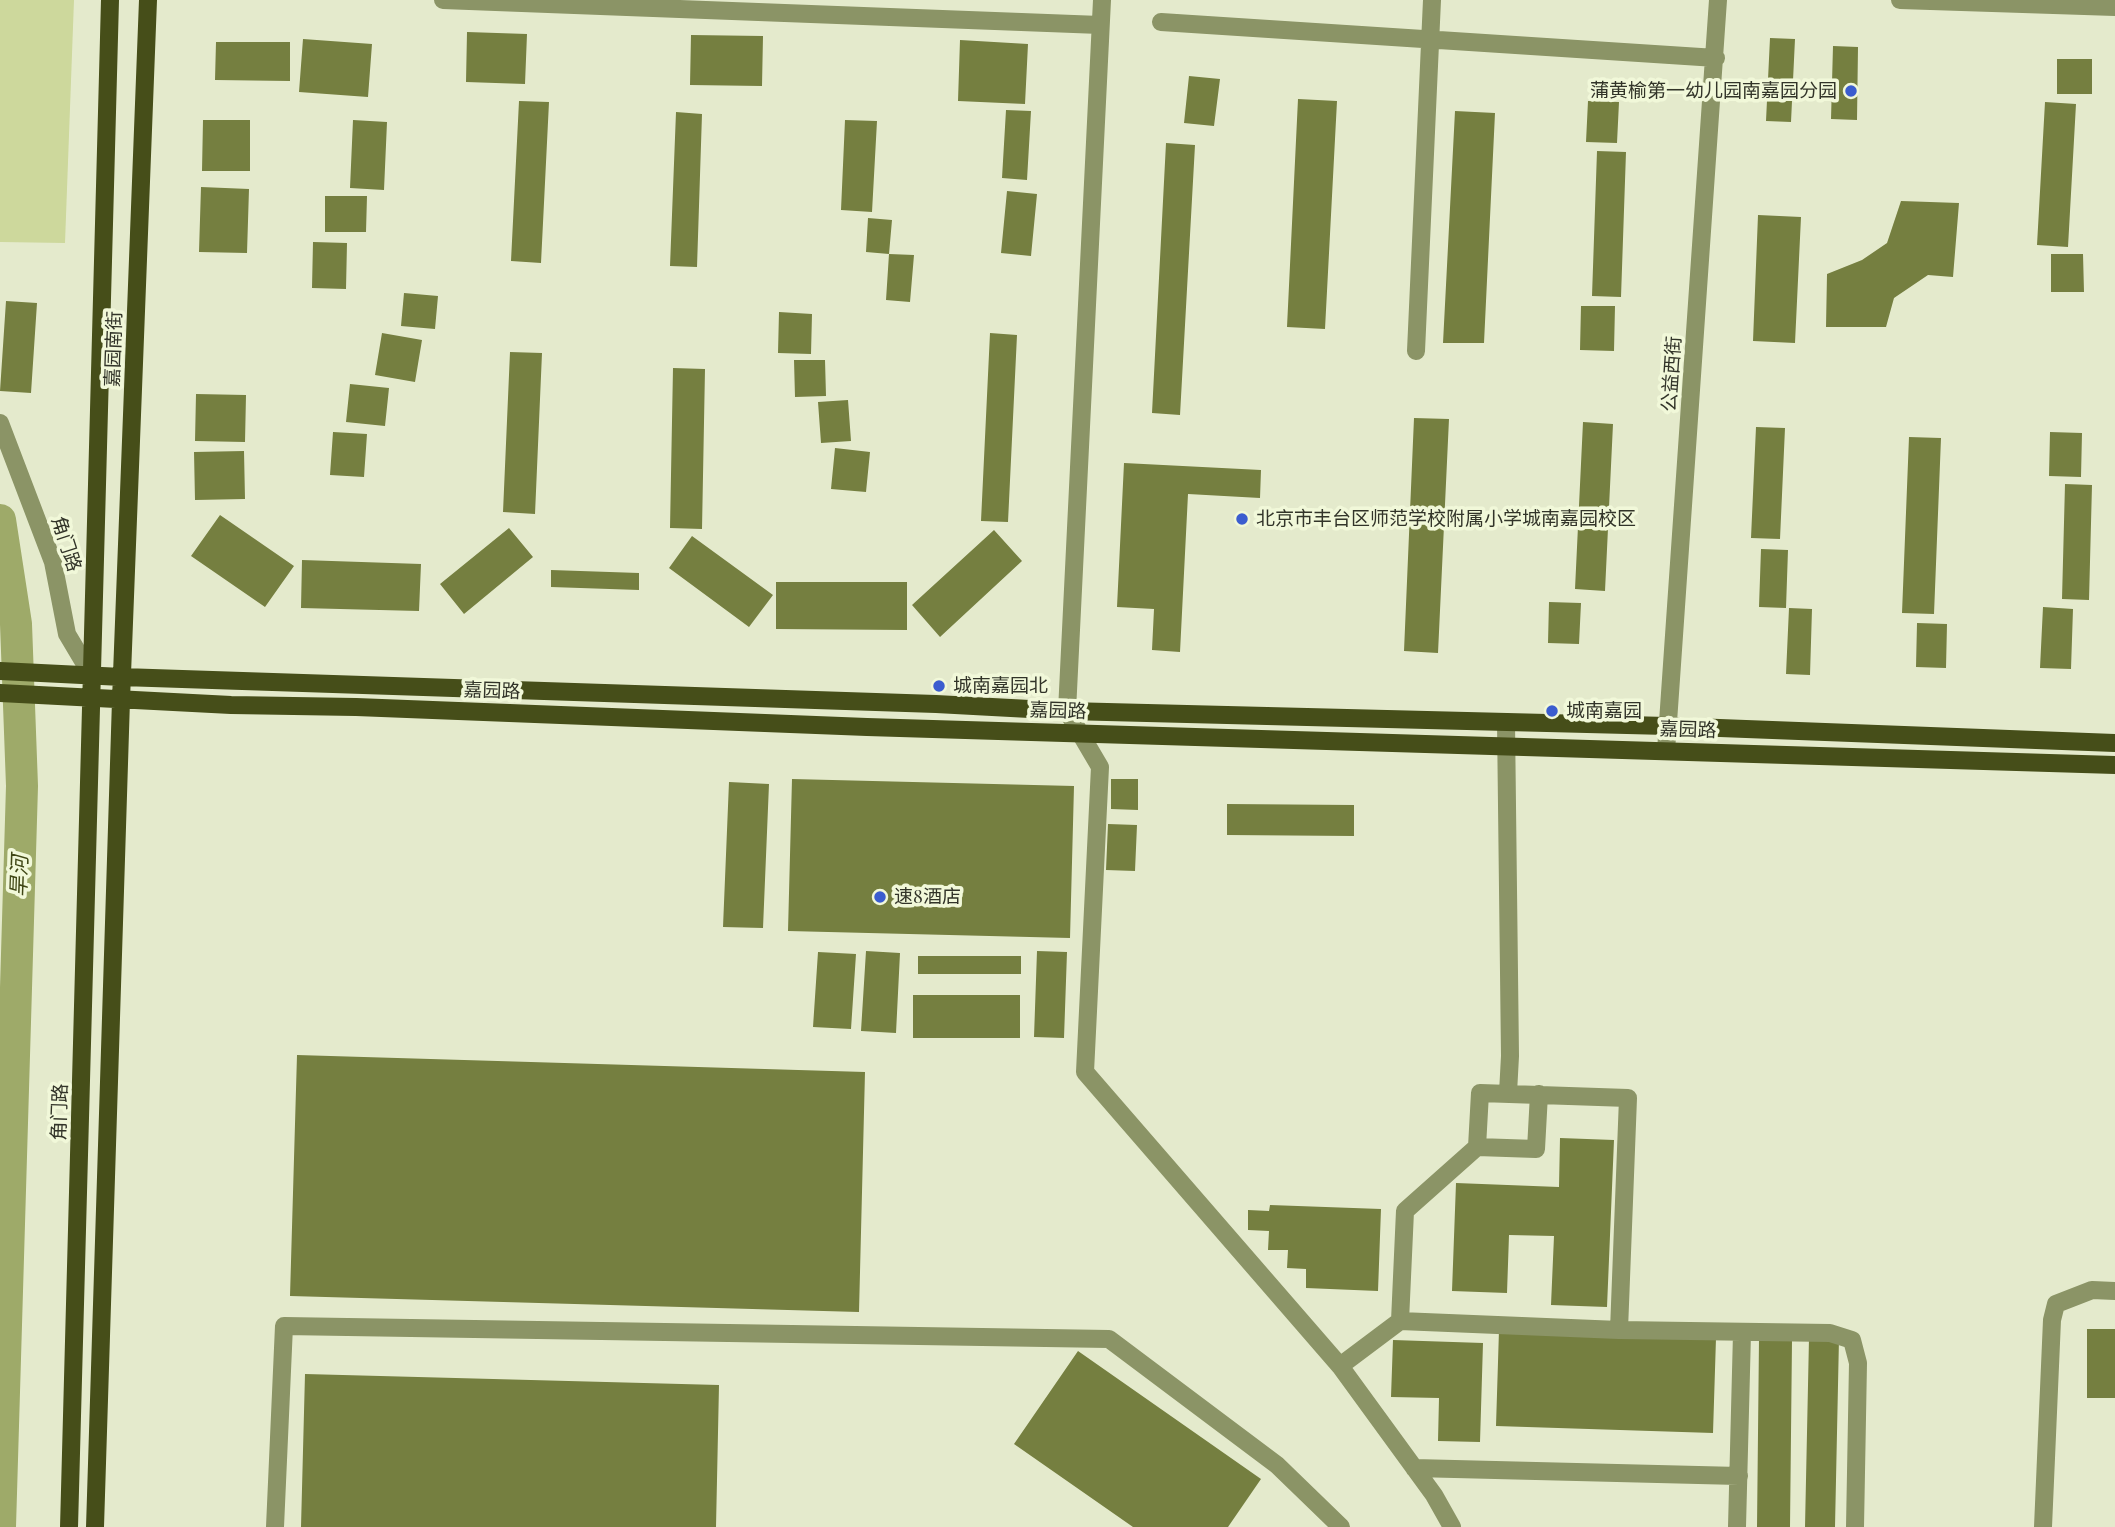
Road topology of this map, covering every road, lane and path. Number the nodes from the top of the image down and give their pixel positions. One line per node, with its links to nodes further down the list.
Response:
1 (110, 0): 17 (main road, 嘉园南街)
2 (148, 0): 18 (main road, 嘉园南街)
3 (443, 0): 11 (street)
4 (1102, 0): 11 (street)
5 (1432, 0): 12 (street)
6 (1718, 0): 13 (street, 公益西街)
7 (1900, 0): 8 (street)
8 (1996, 2): 9 (street)
9 (2115, 7)
10 (1161, 22): 12 (street)
11 (1100, 25): 22 (street)
12 (1431, 39): 13 (street); 14 (street)
13 (1716, 58): 24 (street, 公益西街)
14 (1416, 351)
15 (0, 424): 17 (street, 角门路)
16 (0, 671): 17 (main road, 嘉园路)
17 (92, 676): 18 (main road, 嘉园路); 20 (main road, 嘉园南街)
18 (122, 677): 21 (main road, 嘉园南街); 22 (main road, 嘉园路)
19 (0, 693): 20 (main road, 嘉园路)
20 (91, 698): 21 (main road, 嘉园路); 40 (main road, 角门路)
21 (121, 700): 25 (main road, 嘉园路); 41 (main road)
22 (1067, 712): 23 (main road, 嘉园路); 25 (street)
23 (1506, 722): 24 (main road, 嘉园路); 27 (street)
24 (1667, 726): 26 (main road, 嘉园路); 28 (street, 公益西街)
25 (1080, 733): 27 (main road, 嘉园路); 37 (street)
26 (2115, 743)
27 (1506, 745): 28 (main road, 嘉园路); 30 (street)
28 (1665, 751): 29 (main road, 嘉园路)
29 (2115, 765)
30 (1508, 1093): 31 (street); 32 (street)
31 (1539, 1094): 32 (street); 35 (street)
32 (1477, 1147): 34 (street)
33 (2115, 1291): 47 (street)
34 (1401, 1321): 35 (street); 37 (street)
35 (1619, 1330): 36 (street)
36 (1742, 1333): 39 (street); 46 (street)
37 (1340, 1366): 38 (street)
38 (1414, 1468): 39 (street); 44 (street)
39 (1739, 1476): 45 (street)
40 (69, 1527)
41 (95, 1527)
42 (275, 1527): 43 (street)
43 (1341, 1527)
44 (1452, 1527)
45 (1737, 1527)
46 (1855, 1527)
47 (2043, 1527)

